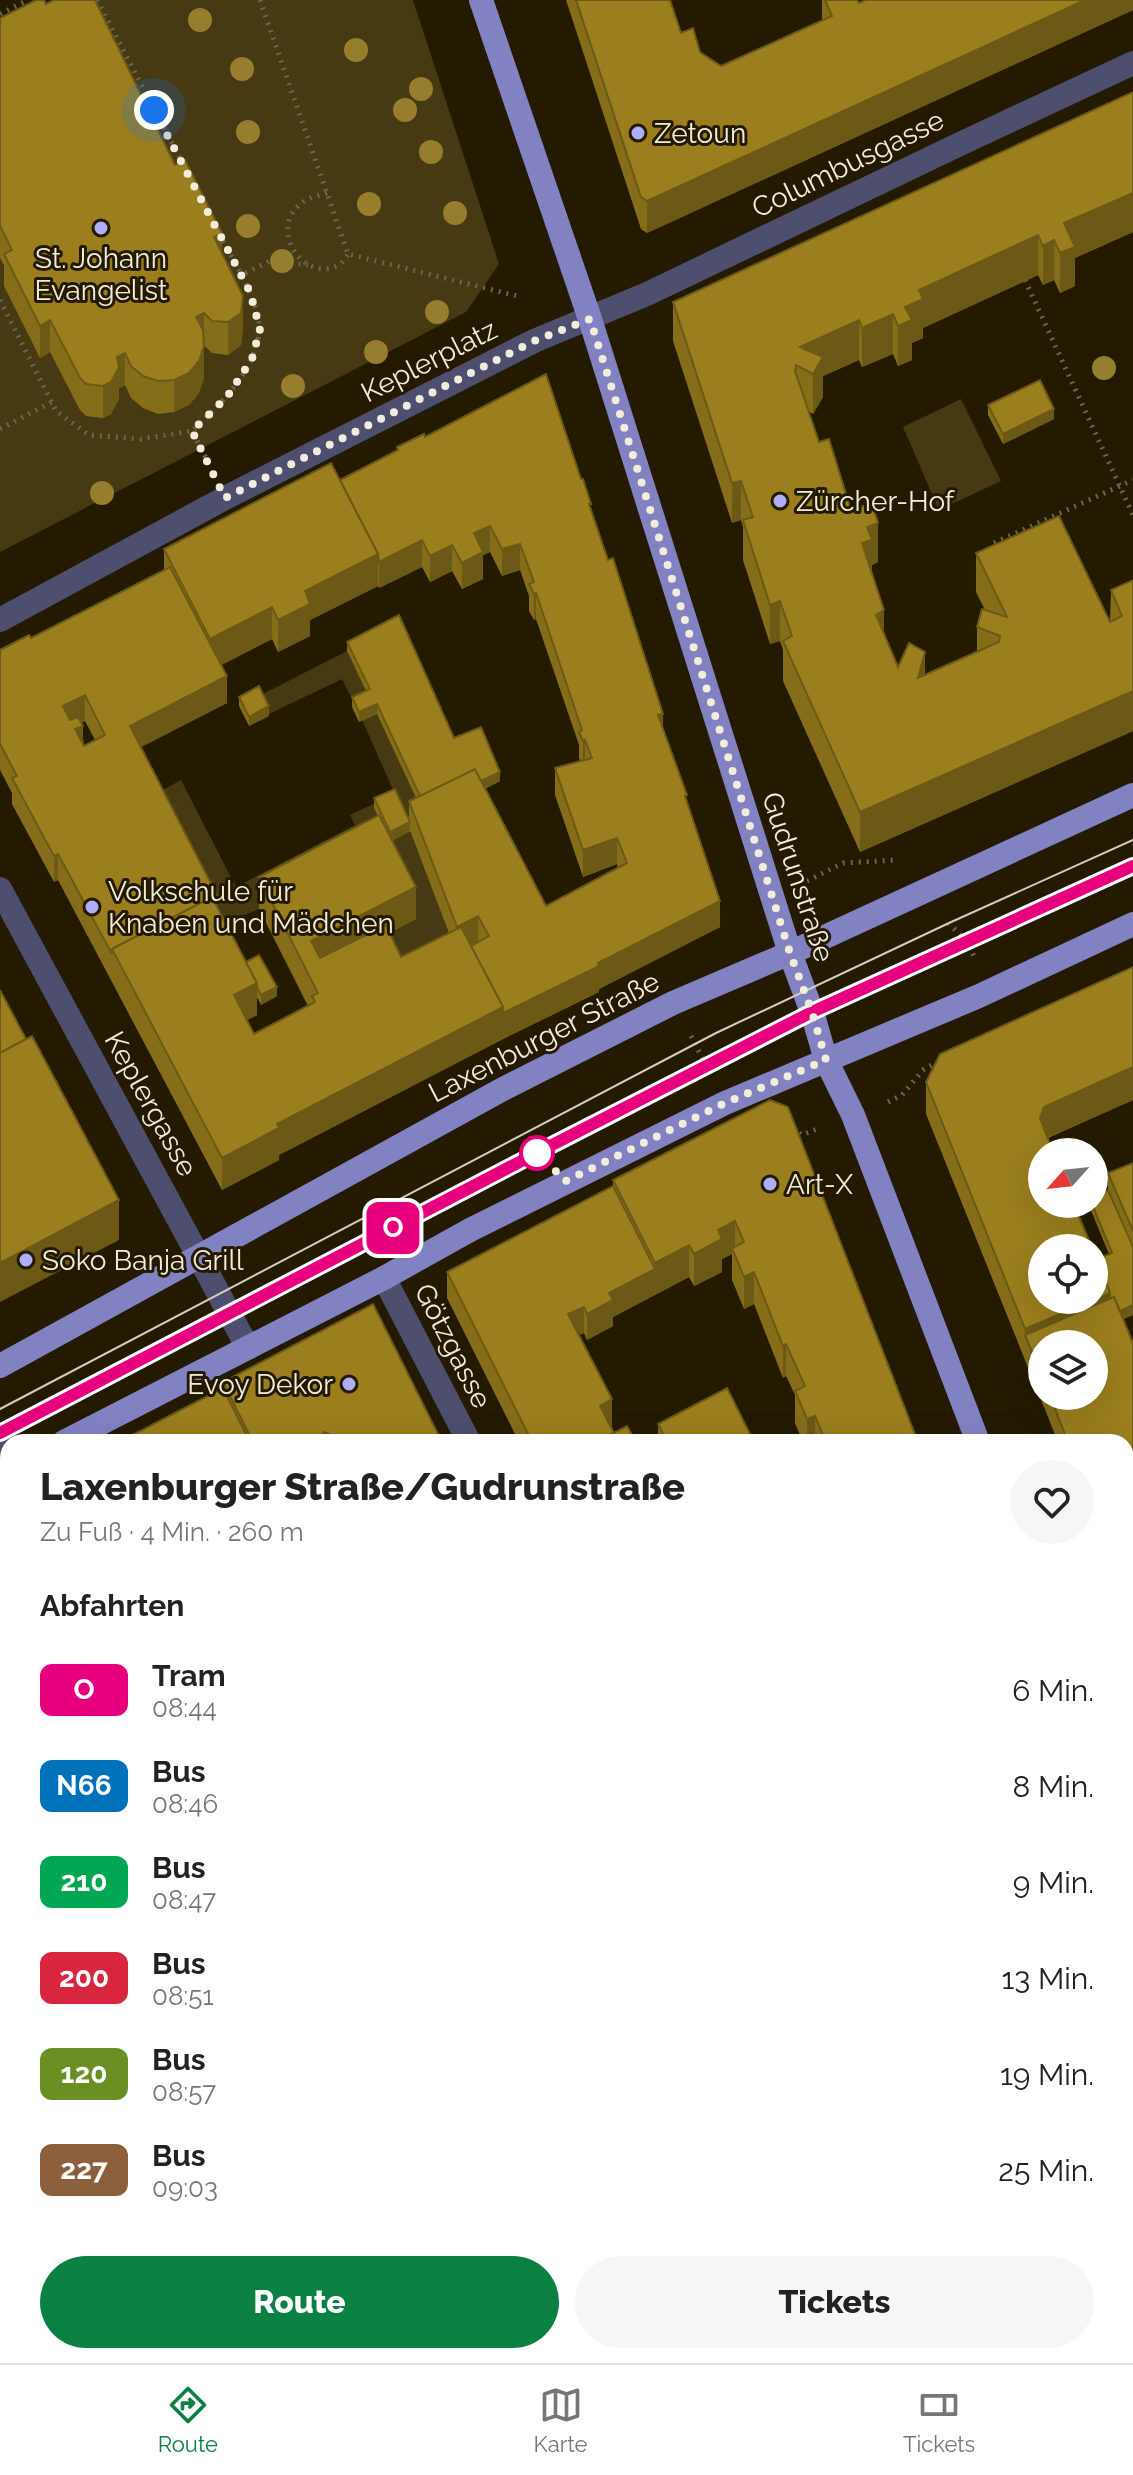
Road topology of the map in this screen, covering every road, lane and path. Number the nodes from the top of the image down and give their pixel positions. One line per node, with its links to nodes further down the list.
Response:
1 (28, 0): 5 (path)
2 (97, 0): 7 (path)
3 (260, 0): 8 (path)
4 (481, 0): 17 (main road)
5 (0, 14)
6 (1133, 63): 17 (street, Columbusgasse)
7 (191, 179)
8 (327, 193): 10 (path); 11 (path)
9 (219, 233): 12 (path)
10 (348, 254): 11 (path); 15 (path)
11 (313, 266): 12 (path)
12 (241, 275): 14 (path); 20 (path)
13 (1025, 280): 22 (path)
14 (222, 285)
15 (521, 297)
16 (0, 300): 18 (path)
17 (590, 319): 23 (street, Keplerplatz); 30 (main road, Gudrunstraße)
18 (52, 402): 19 (path); 20 (path)
19 (0, 429)
20 (192, 431): 23 (path)
21 (1133, 480): 22 (path)
22 (1120, 486): 24 (path); 25 (path)
23 (225, 498): 26 (street, Keplerplatz)
24 (1133, 515)
25 (994, 543)
26 (0, 620)
27 (1133, 795): 30 (main road, Laxenburger Straße)
28 (0, 889): 34 (street, Keplergasse)
29 (1133, 924): 32 (main road)
30 (790, 953): 32 (main road, Gudrunstraße); 34 (main road, Laxenburger Straße)
31 (687, 1029): 33 (path)
32 (826, 1060): 33 (main road); 40 (main road, Gudrunstraße)
33 (725, 1103): 35 (main road)
34 (199, 1256): 36 (street, Keplergasse); 37 (main road, Laxenburger Straße)
35 (384, 1278): 36 (main road); 39 (street, Götzgasse)
36 (248, 1348): 38 (main road)
37 (0, 1366)
38 (80, 1434)
39 (465, 1434)
40 (975, 1434)

